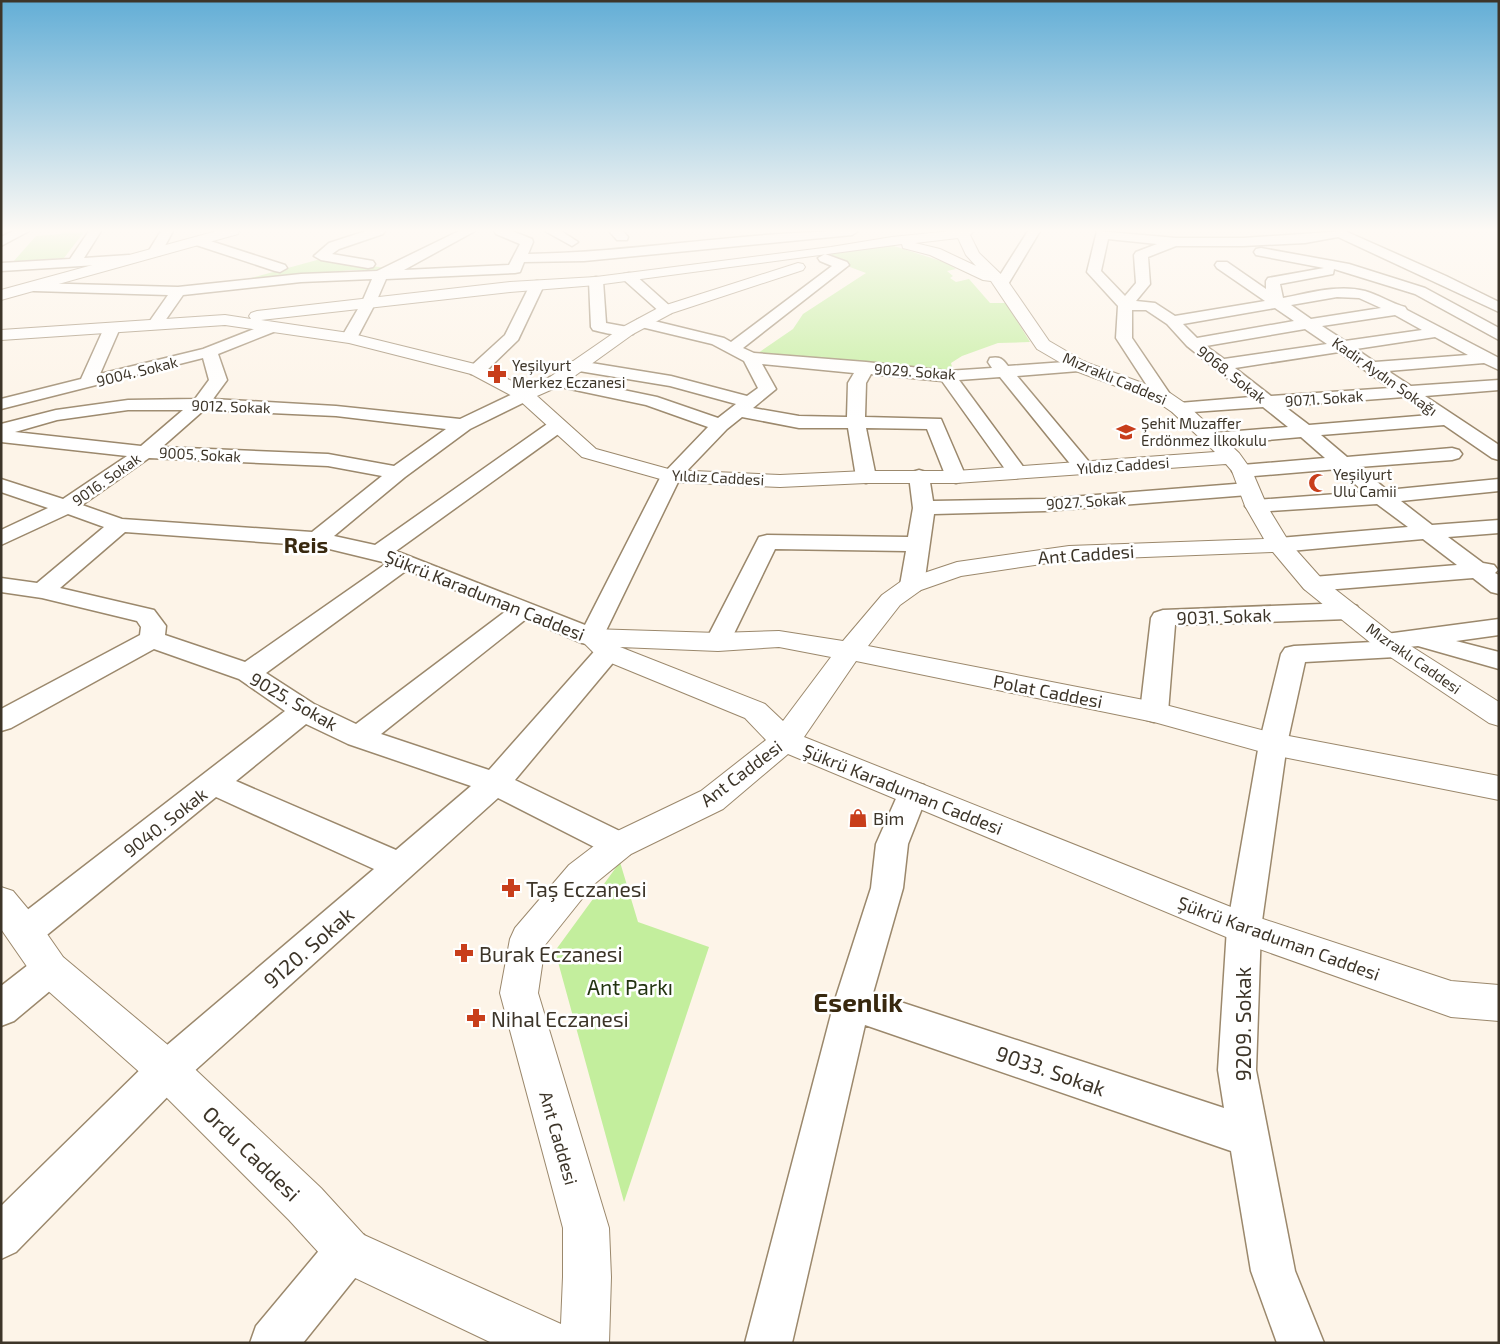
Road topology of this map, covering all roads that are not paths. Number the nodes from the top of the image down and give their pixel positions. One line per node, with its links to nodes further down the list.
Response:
1 (176, 294): 29 (street)
2 (373, 294): 18 (street)
3 (447, 294): 18 (main road)
4 (533, 294): 50 (street)
5 (597, 294): 33 (street)
6 (648, 294): 23 (street)
7 (714, 294): 23 (main road)
8 (804, 294): 40 (street)
9 (1009, 294): 47 (main road, Mızraklı Caddesi)
10 (1114, 294): 20 (street)
11 (1135, 294): 20 (street)
12 (1263, 294): 19 (street, Kadir Aydın Sokağı)
13 (1275, 294): 19 (street)
14 (1333, 294): 19 (street)
15 (1354, 294): 24 (street)
16 (1425, 294): 21 (street)
17 (1469, 294): 22 (street)
18 (369, 302): 25 (main road); 37 (street)
19 (1278, 304): 26 (street); 28 (street, Kadir Aydın Sokağı)
20 (1125, 305): 26 (street, 9068. Sokak); 57 (street)
21 (1448, 307): 24 (street); 35 (street)
22 (1499, 308)
23 (666, 310): 27 (main road)
24 (1400, 310): 28 (street); 34 (street)
25 (225, 320): 29 (main road, Yıldız Caddesi); 31 (main road, Yıldız Caddesi)
26 (1172, 322): 38 (street, 9068. Sokak)
27 (642, 323): 33 (main road); 40 (street)
28 (1309, 324): 38 (street); 39 (street, Kadir Aydın Sokağı)
29 (155, 325): 30 (main road, Yıldız Caddesi)
30 (112, 328): 36 (main road, Yıldız Caddesi); 53 (street)
31 (270, 328): 37 (main road, Yıldız Caddesi); 41 (street, 9004. Sokak)
32 (1458, 331): 35 (street)
33 (627, 332): 45 (main road)
34 (1439, 332): 39 (street); 43 (street)
35 (1494, 332)
36 (1, 335)
37 (349, 338): 50 (main road, Yıldız Caddesi)
38 (1193, 344): 44 (street, 9068. Sokak)
39 (1344, 347): 44 (street); 49 (street, Kadir Aydın Sokağı)
40 (732, 348): 42 (street)
41 (209, 352): 53 (street, 9004. Sokak); 60 (street, 9016. Sokak)
42 (751, 358): 48 (street, 9029. Sokak); 61 (street, 9120. Sokak)
43 (1494, 360): 49 (street)
44 (1220, 365): 58 (street, 9068. Sokak)
45 (579, 366): 52 (main road); 61 (street)
46 (1000, 366): 47 (street, 9029. Sokak); 51 (street, 9029. Sokak); 76 (street)
47 (1079, 366): 57 (main road, Mızraklı Caddesi)
48 (866, 367): 51 (street, 9029. Sokak); 64 (street)
49 (1372, 367): 55 (street, Kadir Aydın Sokağı)
50 (477, 370): 56 (main road, Yıldız Caddesi)
51 (947, 376): 77 (street)
52 (556, 381): 56 (main road); 66 (street)
53 (88, 383): 59 (street, 9004. Sokak)
54 (1499, 385): 55 (street, 9071. Sokak)
55 (1409, 392): 58 (street, 9071. Sokak); 63 (street, Kadir Aydın Sokağı)
56 (525, 395): 65 (street); 67 (main road, Yıldız Caddesi)
57 (1163, 397): 62 (main road, Mızraklı Caddesi)
58 (1267, 402): 62 (street, 9071. Sokak); 69 (street, 9068. Sokak)
59 (1, 404)
60 (200, 404): 65 (street, 9012. Sokak); 68 (street, 9012. Sokak); 73 (street, 9016. Sokak)
61 (744, 407): 64 (street); 66 (street, 9120. Sokak)
62 (1179, 408): 71 (main road, Mızraklı Caddesi)
63 (1447, 419): 69 (street); 72 (street, Kadir Aydın Sokağı)
64 (856, 423): 81 (street); 82 (street)
65 (463, 425): 78 (street)
66 (720, 425): 79 (street, 9120. Sokak)
67 (557, 426): 79 (main road, Yıldız Caddesi); 96 (street)
68 (1, 430)
69 (1306, 432): 71 (street); 75 (street, 9068. Sokak)
70 (1, 436): 73 (street, 9005. Sokak)
71 (1213, 439): 83 (main road, Mızraklı Caddesi)
72 (1497, 451)
73 (145, 452): 78 (street, 9005. Sokak); 87 (street, 9016. Sokak)
74 (1452, 454): 75 (street)
75 (1342, 462): 83 (street); 86 (street, 9068. Sokak)
76 (1083, 467): 77 (main road, Yıldız Caddesi); 83 (main road, Yıldız Caddesi)
77 (1018, 472): 81 (main road, Yıldız Caddesi)
78 (398, 473): 93 (street)
79 (671, 476): 82 (main road, Yıldız Caddesi); 110 (street, 9120. Sokak)
80 (920, 476): 81 (main road, Yıldız Caddesi); 82 (main road, Yıldız Caddesi); 88 (street)
81 (956, 476)
82 (866, 477)
83 (1244, 481): 86 (street); 88 (street, 9027. Sokak); 95 (main road, Mızraklı Caddesi)
84 (1, 485): 87 (street, Şükrü Karaduman Caddesi)
85 (1499, 485): 86 (street)
86 (1382, 497): 91 (street, 9068. Sokak)
87 (64, 508): 89 (street, Şükrü Karaduman Caddesi); 92 (street, 9016. Sokak)
88 (924, 508): 94 (street)
89 (120, 524): 93 (street, Şükrü Karaduman Caddesi); 103 (street)
90 (1499, 526): 91 (street)
91 (1428, 533): 95 (street); 98 (street, 9068. Sokak)
92 (1, 538)
93 (317, 539): 96 (street, Şükrü Karaduman Caddesi)
94 (920, 544): 101 (street); 108 (street)
95 (1279, 546): 99 (main road, Mızraklı Caddesi); 101 (main road, Ant Caddesi)
96 (379, 553): 97 (street, Şükrü Karaduman Caddesi)
97 (405, 561): 104 (street, Şükrü Karaduman Caddesi); 113 (street)
98 (1488, 570): 99 (street); 102 (street, 9068. Sokak)
99 (1313, 584): 105 (main road, Mızraklı Caddesi)
100 (1, 585): 103 (street)
101 (912, 585): 111 (main road, Ant Caddesi)
102 (1499, 587)
103 (42, 591): 107 (street)
104 (524, 609): 110 (street, Şükrü Karaduman Caddesi); 118 (street)
105 (1348, 611): 109 (main road, Mızraklı Caddesi); 115 (street, 9031. Sokak)
106 (1499, 627): 109 (street)
107 (152, 639): 113 (street, 9025. Sokak); 117 (street)
108 (718, 642): 110 (main road, Polat Caddesi); 111 (main road, Polat Caddesi)
109 (1400, 643): 112 (street); 116 (main road, Mızraklı Caddesi); 120 (street, 9209. Sokak)
110 (599, 645): 119 (main road, Şükrü Karaduman Caddesi); 121 (street, 9120. Sokak)
111 (849, 651): 115 (main road, Polat Caddesi); 119 (main road, Ant Caddesi)
112 (1499, 661)
113 (248, 674): 114 (street, 9025. Sokak)
114 (304, 711): 118 (street, 9025. Sokak); 122 (street, 9040. Sokak)
115 (1154, 712): 120 (main road, Polat Caddesi)
116 (1499, 716)
117 (1, 721)
118 (358, 737): 121 (street, 9025. Sokak)
119 (785, 741): 124 (main road, Şükrü Karaduman Caddesi); 125 (main road, Ant Caddesi)
120 (1273, 744): 123 (main road, Polat Caddesi); 128 (street, 9209. Sokak)
121 (495, 783): 125 (street, 9025. Sokak); 126 (street, 9120. Sokak)
122 (213, 784): 126 (street); 127 (street, 9040. Sokak)
123 (1499, 788)
124 (913, 793): 128 (main road, Şükrü Karaduman Caddesi); 130 (street)
125 (619, 845): 139 (main road, Ant Caddesi)
126 (400, 866): 133 (street, 9120. Sokak)
127 (13, 917): 129 (main road, Ordu Caddesi)
128 (1244, 928): 131 (main road, Şükrü Karaduman Caddesi); 134 (street, 9209. Sokak)
129 (50, 969): 132 (street); 133 (main road, Ordu Caddesi)
130 (852, 1003): 134 (street, 9033. Sokak); 140 (street)
131 (1499, 1003)
132 (1, 1009)
133 (167, 1070): 135 (street, 9120. Sokak); 136 (main road, Ordu Caddesi)
134 (1250, 1137): 141 (street, 9209. Sokak)
135 (1, 1236)
136 (348, 1252): 137 (street); 138 (main road, Ordu Caddesi)
137 (274, 1343)
138 (547, 1343)
139 (584, 1343)
140 (768, 1343)
141 (1301, 1343)

